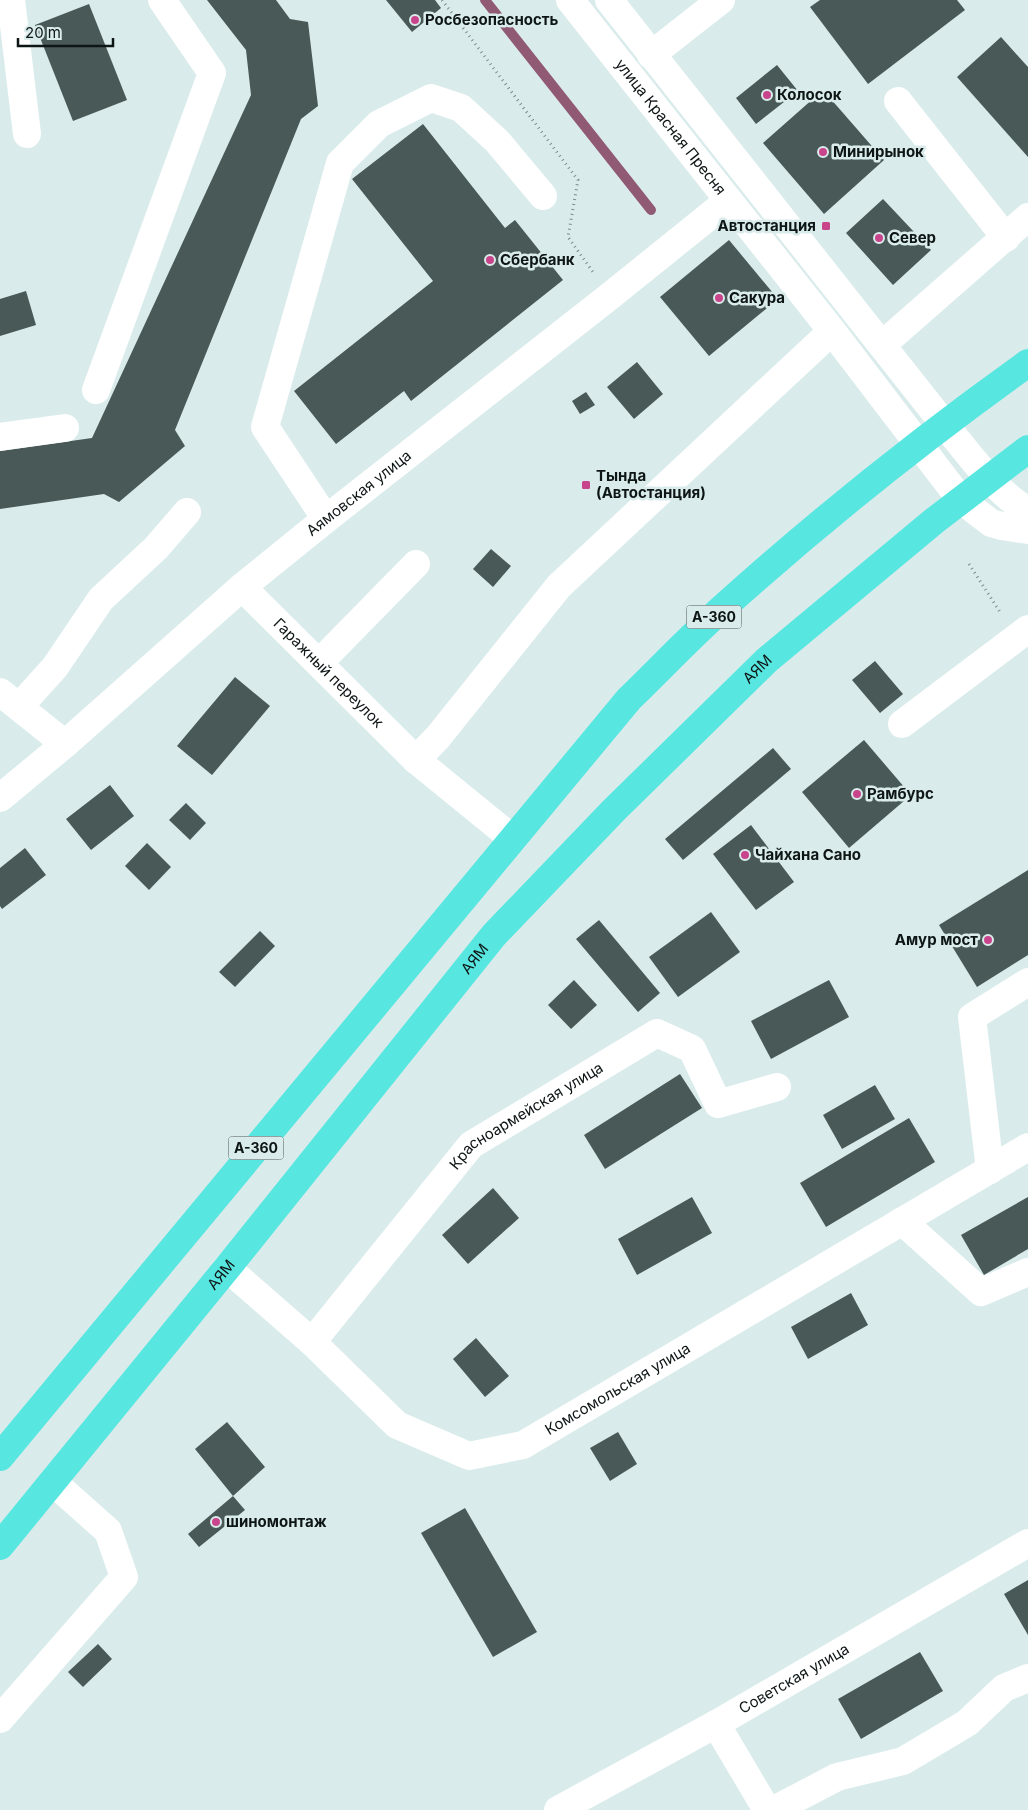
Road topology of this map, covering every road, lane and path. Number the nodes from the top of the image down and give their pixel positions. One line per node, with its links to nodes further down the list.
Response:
1 (11, 0): 8 (street)
2 (162, 0): 16 (street)
3 (570, 0): 10 (street, улица Красная Пресня)
4 (609, 0): 6 (street, улица Красная Пресня)
5 (721, 0): 6 (street)
6 (651, 55): 14 (street, улица Красная Пресня)
7 (898, 101): 12 (street)
8 (27, 134)
9 (543, 196): 26 (street)
10 (728, 201): 13 (street, улица Красная Пресня); 26 (street, Аямовская улица)
11 (1028, 217): 12 (street)
12 (1006, 238): 14 (street)
13 (832, 332): 20 (street, улица Красная Пресня); 36 (street)
14 (882, 344): 17 (street, улица Красная Пресня)
15 (1028, 363): 17 (highway, А-360)
16 (96, 390)
17 (944, 424): 20 (highway, А-360); 22 (street, улица Красная Пресня)
18 (65, 428): 19 (street)
19 (0, 437)
20 (919, 444): 23 (street, улица Красная Пресня); 38 (highway, А-360)
21 (1028, 449): 22 (highway, АЯМ)
22 (988, 478): 23 (highway, АЯМ); 24 (street)
23 (961, 500): 27 (street); 44 (highway, АЯМ)
24 (1028, 510)
25 (186, 512): 33 (street)
26 (326, 519): 30 (street, Аямовская улица)
27 (1028, 530)
28 (416, 564): 32 (street)
29 (969, 564): 31 (path)
30 (242, 587): 32 (street, Гаражный переулок); 35 (street, Аямовская улица)
31 (1022, 633): 34 (street)
32 (319, 663): 36 (street, Гаражный переулок)
33 (9, 699): 35 (street)
34 (902, 724)
35 (65, 744): 37 (street, Аямовская улица)
36 (416, 760): 38 (street, Гаражный переулок)
37 (0, 798)
38 (513, 839): 47 (highway, А-360)
39 (1028, 982): 42 (street)
40 (778, 1087): 46 (street, Красноармейская улица)
41 (1028, 1147): 42 (street, Комсомольская улица)
42 (990, 1170): 43 (street, Комсомольская улица)
43 (902, 1221): 45 (street); 46 (street, Комсомольская улица)
44 (227, 1268): 46 (street, Комсомольская улица); 48 (highway, АЯМ)
45 (1028, 1272)
46 (312, 1342)
47 (0, 1457)
48 (53, 1482): 50 (highway, АЯМ); 52 (street)
49 (1028, 1543): 53 (street, Советская улица)
50 (0, 1546)
51 (1028, 1678): 56 (street)
52 (0, 1719)
53 (716, 1724): 54 (street, Советская улица); 55 (street)
54 (558, 1810)
55 (767, 1810)
56 (774, 1810)

